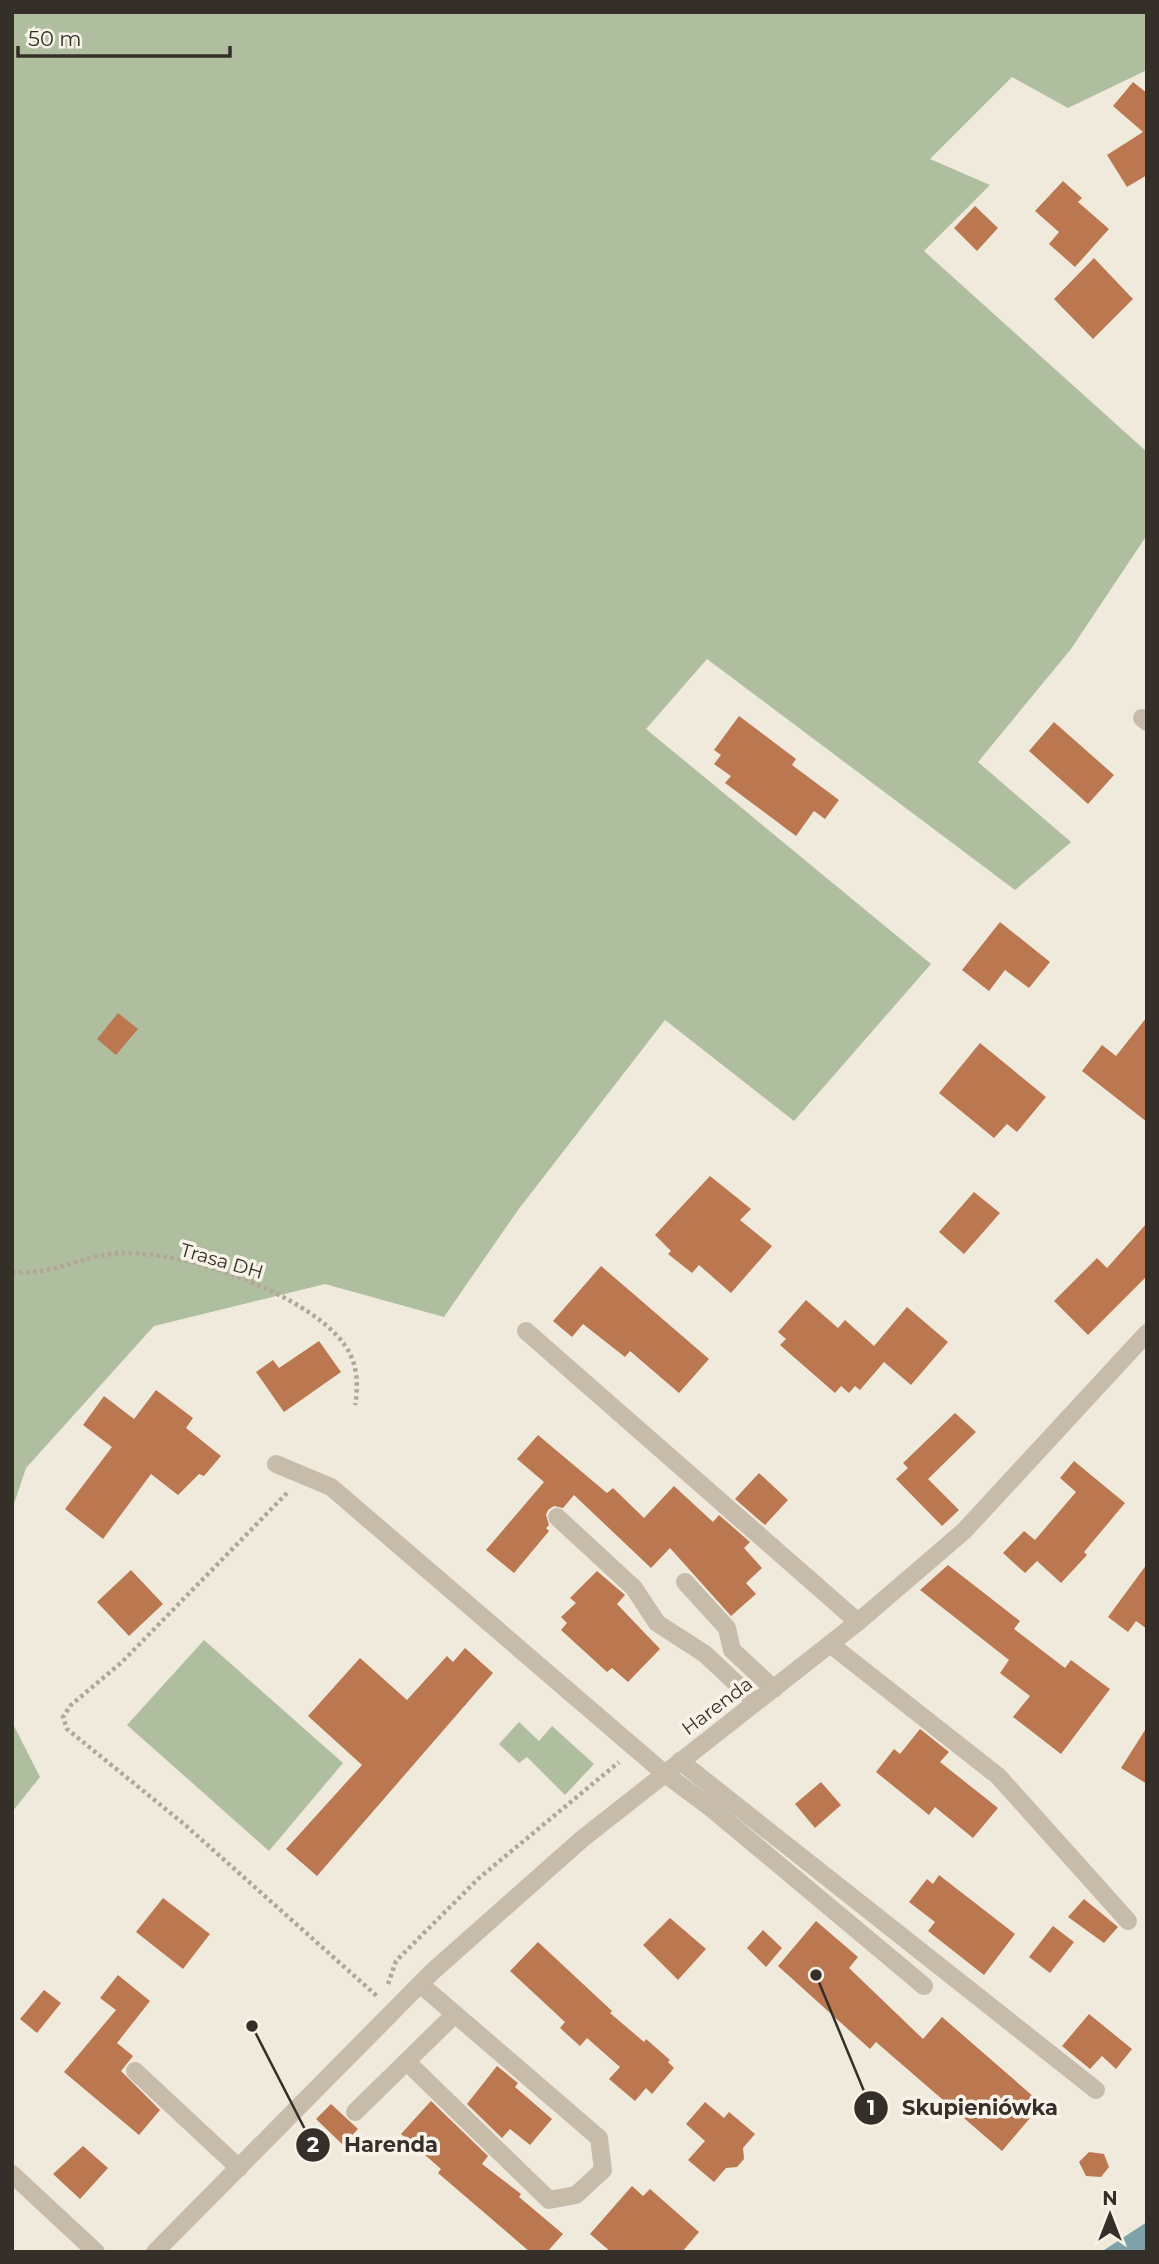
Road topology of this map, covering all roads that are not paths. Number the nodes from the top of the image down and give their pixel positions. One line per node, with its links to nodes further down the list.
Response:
1 (526, 1331): 6 (street)
2 (1147, 1333): 6 (street, Harenda)
3 (276, 1464): 11 (street)
4 (557, 1517): 9 (street)
5 (685, 1583): 8 (street)
6 (858, 1622): 7 (street, Harenda)
7 (830, 1644): 8 (street, Harenda); 12 (street)
8 (774, 1689): 9 (street, Harenda)
9 (756, 1702): 10 (street, Harenda)
10 (680, 1761): 11 (street, Harenda); 18 (street)
11 (664, 1773): 13 (street, Harenda); 14 (street)
12 (1128, 1921)
13 (420, 1984): 15 (street); 20 (street, Harenda)
14 (924, 1986)
15 (455, 2014): 16 (street); 16 (street)
16 (407, 2062): 19 (street)
17 (135, 2071): 20 (street)
18 (1096, 2090)
19 (355, 2112)
20 (239, 2168): 23 (street, Harenda)
21 (12, 2174): 22 (street)
22 (96, 2252)
23 (155, 2252)

